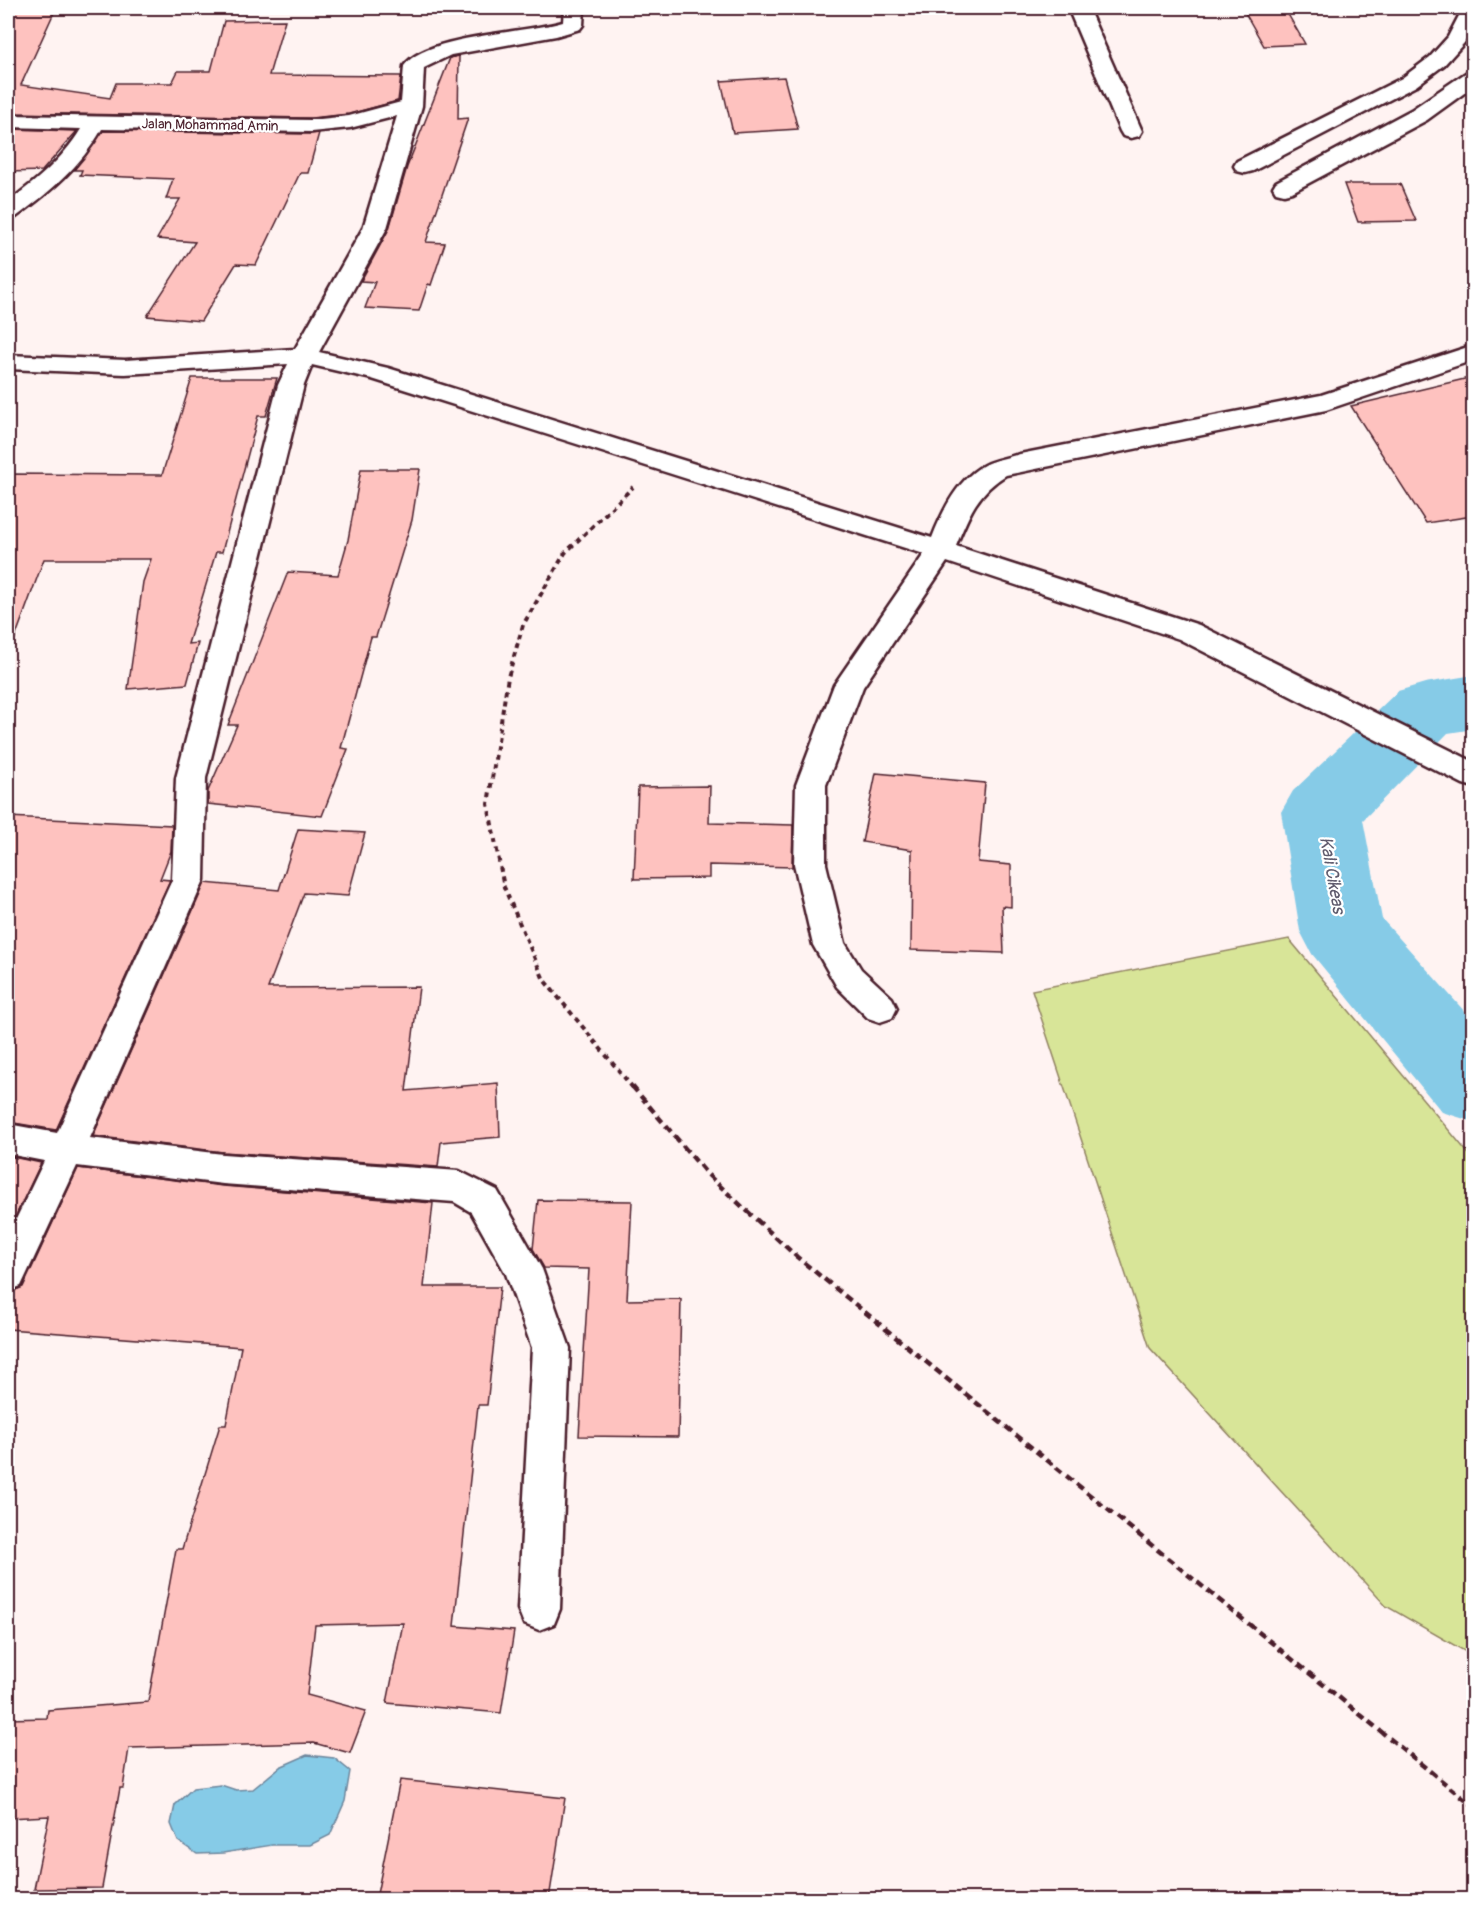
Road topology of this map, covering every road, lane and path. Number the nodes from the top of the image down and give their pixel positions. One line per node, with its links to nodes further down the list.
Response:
1 (574, 8): 5 (street)
2 (1078, 8): 8 (street)
3 (1473, 8): 9 (street)
4 (1473, 76): 10 (street)
5 (411, 106): 7 (street, Jalan Mohammad Amin); 13 (street)
6 (8, 121): 7 (street, Jalan Mohammad Amin)
7 (95, 123): 11 (street)
8 (1131, 131)
9 (1245, 166)
10 (1284, 187)
11 (8, 212)
12 (1473, 352): 16 (street)
13 (304, 356): 14 (street); 15 (street); 20 (street)
14 (8, 362)
15 (659, 462): 16 (street); 23 (path)
16 (941, 550): 17 (street); 18 (street)
17 (1473, 776)
18 (880, 1008)
19 (8, 1139): 20 (street)
20 (67, 1150): 21 (street); 22 (street)
21 (8, 1274)
22 (538, 1609)
23 (1473, 1807)

